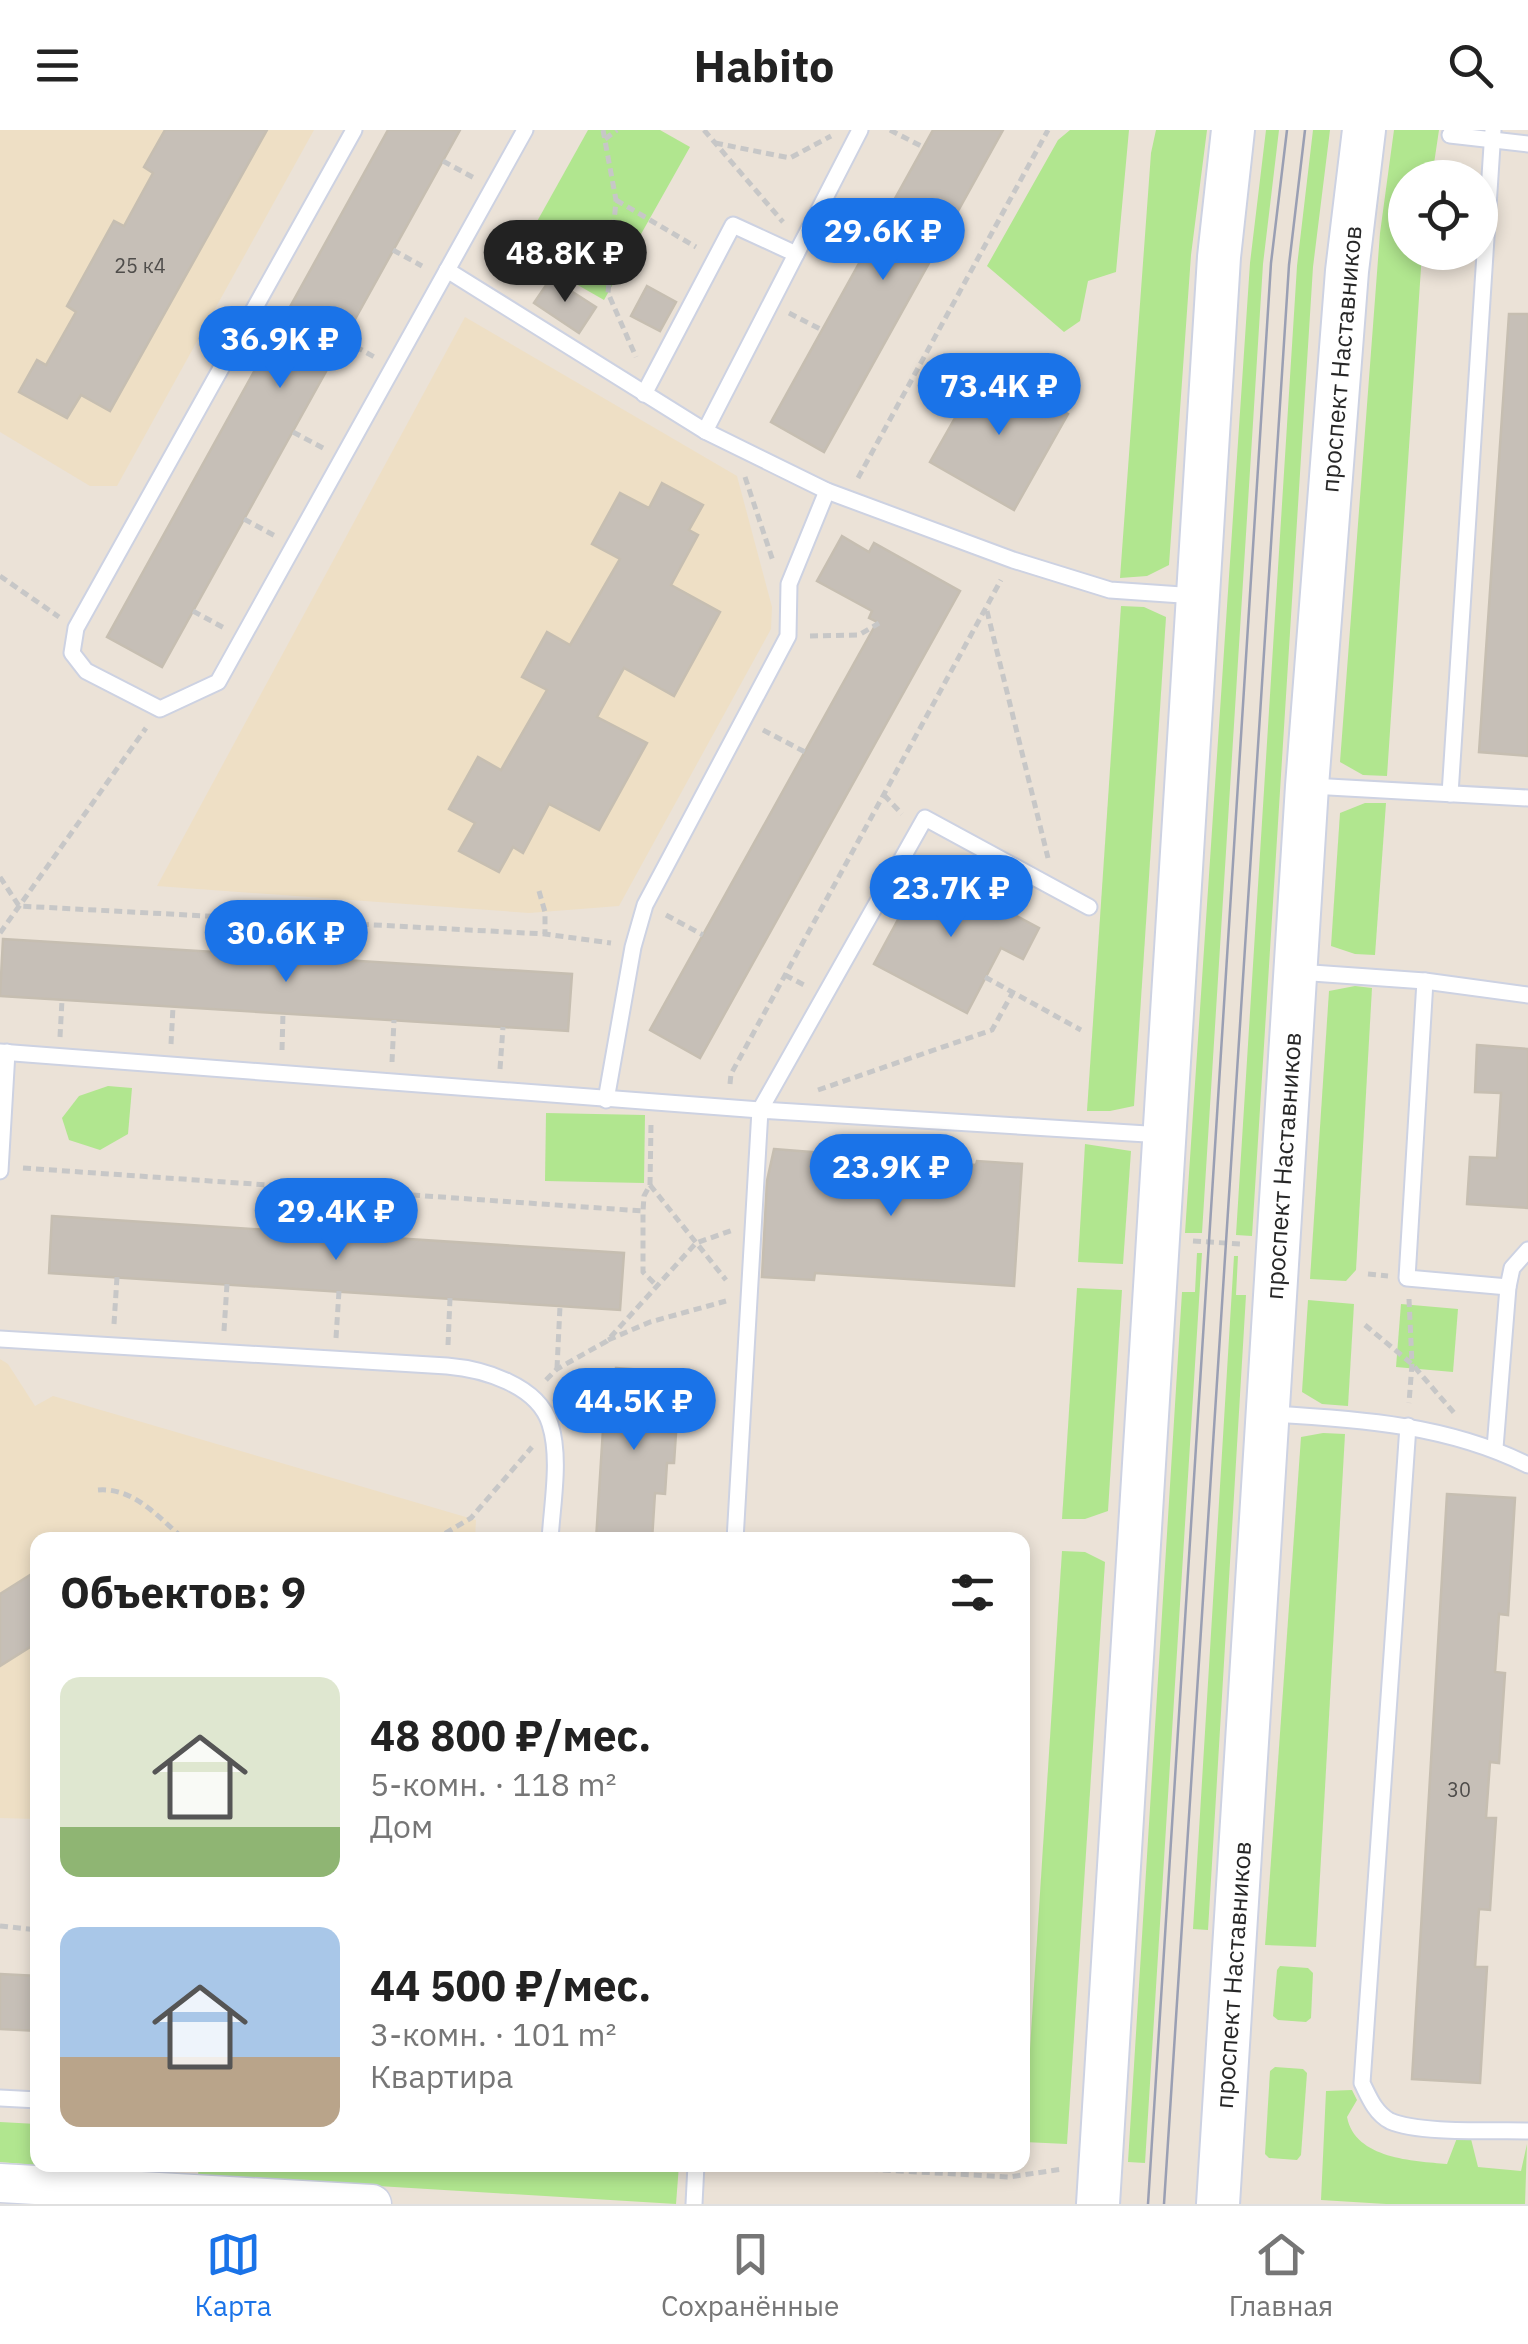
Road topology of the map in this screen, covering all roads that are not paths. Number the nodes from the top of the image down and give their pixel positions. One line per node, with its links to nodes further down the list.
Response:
1 (354, 130): 10 (lane)
2 (525, 130): 10 (lane)
3 (860, 130): 9 (lane)
4 (1233, 130): 14 (main road)
5 (1364, 130): 15 (main road, проспект Наставников)
6 (1450, 135): 7 (lane)
7 (1492, 135): 8 (lane); 16 (lane)
8 (1528, 144)
9 (796, 254): 11 (lane); 12 (lane)
10 (447, 270): 11 (lane)
11 (644, 394): 12 (lane)
12 (705, 431): 13 (lane)
13 (827, 491): 14 (lane); 23 (lane)
14 (1198, 596): 25 (main road)
15 (1307, 786): 16 (lane); 19 (main road, проспект Наставников)
16 (1450, 794): 17 (lane)
17 (1528, 798)
18 (1089, 908): 24 (lane)
19 (1295, 971): 20 (lane); 30 (main road, проспект Наставников)
20 (1425, 981): 21 (lane); 28 (lane)
21 (1528, 995)
22 (3, 1052): 23 (lane); 26 (lane)
23 (606, 1100): 24 (lane)
24 (760, 1110): 25 (lane); 35 (lane)
25 (1163, 1135): 44 (main road)
26 (0, 1169)
27 (1528, 1250): 28 (lane)
28 (1508, 1287): 32 (lane)
29 (0, 1340): 34 (lane)
30 (1268, 1414): 31 (lane); 45 (main road, проспект Наставников)
31 (1408, 1426): 32 (lane); 38 (lane)
32 (1495, 1448): 33 (lane)
33 (1528, 1465)
34 (550, 1532)
35 (735, 1532)
36 (0, 2098): 37 (lane)
37 (30, 2100)
38 (1528, 2132)
39 (696, 2172): 43 (lane)
40 (0, 2183): 41 (street)
41 (186, 2192): 42 (street)
42 (372, 2204)
43 (694, 2204)
44 (1098, 2204)
45 (1218, 2204)

